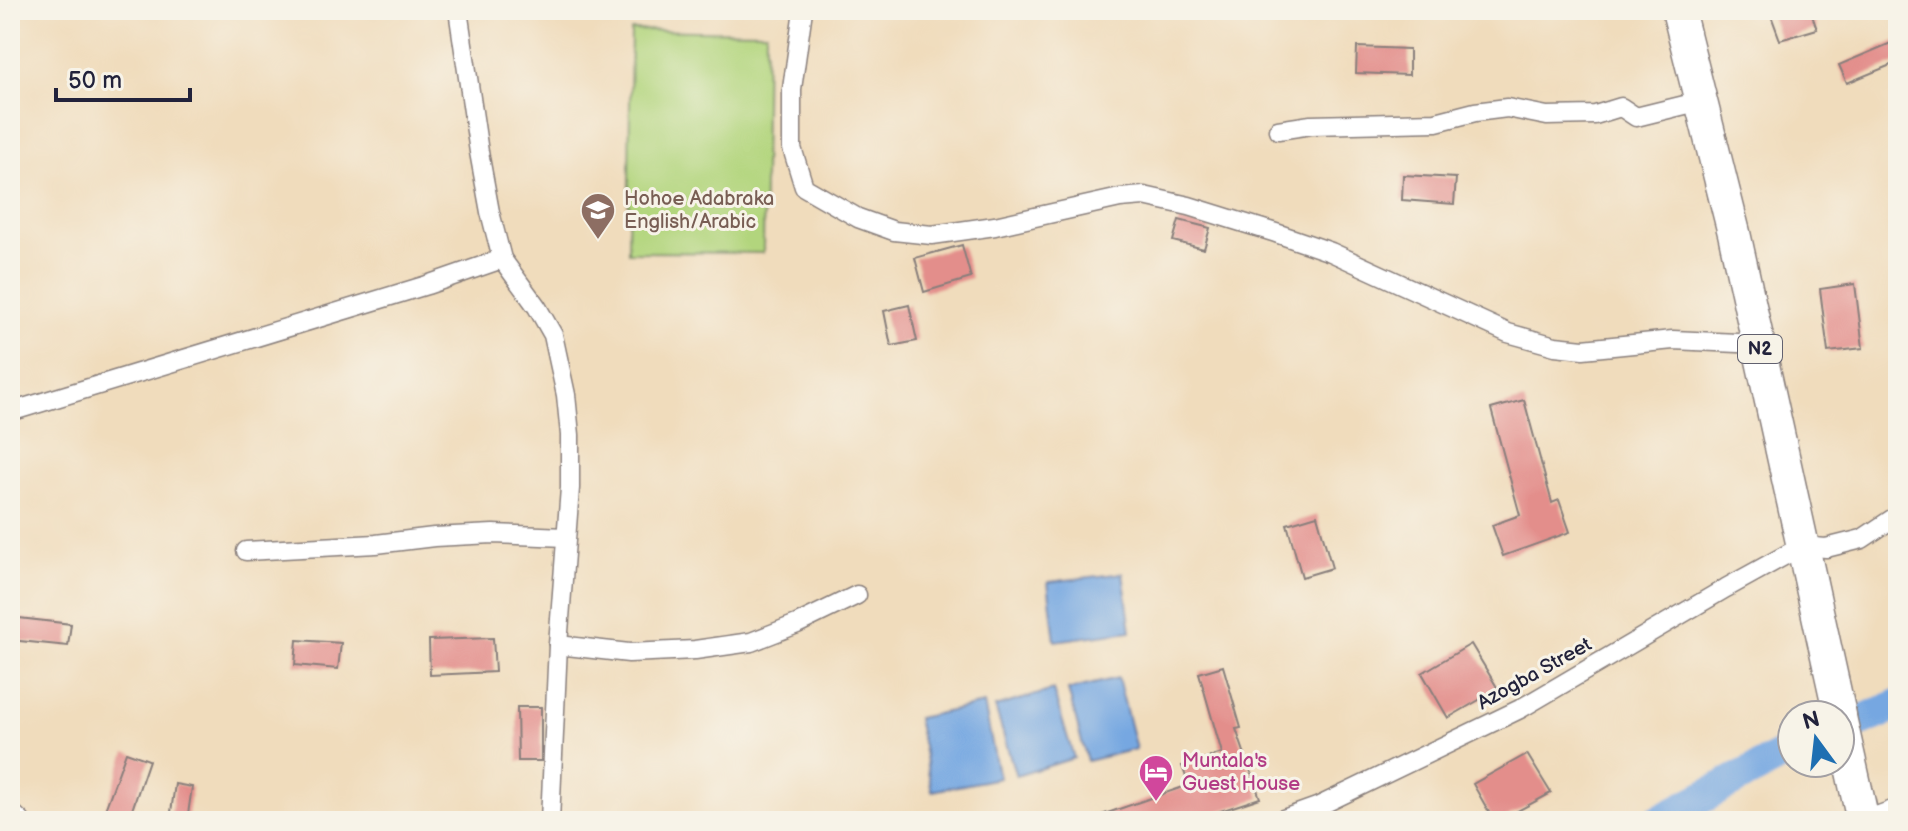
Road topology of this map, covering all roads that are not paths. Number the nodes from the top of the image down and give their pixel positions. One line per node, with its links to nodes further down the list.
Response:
1 (458, 10): 6 (street)
2 (803, 10): 7 (street)
3 (1678, 10): 4 (highway, N2)
4 (1701, 101): 5 (street); 7 (highway, N2)
5 (1278, 130)
6 (502, 259): 8 (street); 10 (street)
7 (1759, 344): 11 (highway, N2)
8 (10, 412)
9 (1898, 515): 11 (street)
10 (565, 537): 12 (street); 14 (street)
11 (1802, 546): 15 (highway, N2); 21 (street, Azogba Street)
12 (246, 551)
13 (857, 595): 14 (street)
14 (558, 645): 20 (street)
15 (1836, 699)
16 (1854, 779): 22 (highway, N2)
17 (1898, 808): 22 (street)
18 (10, 811): 19 (street)
19 (21, 821)
20 (550, 821)
21 (1278, 821)
22 (1863, 821)

